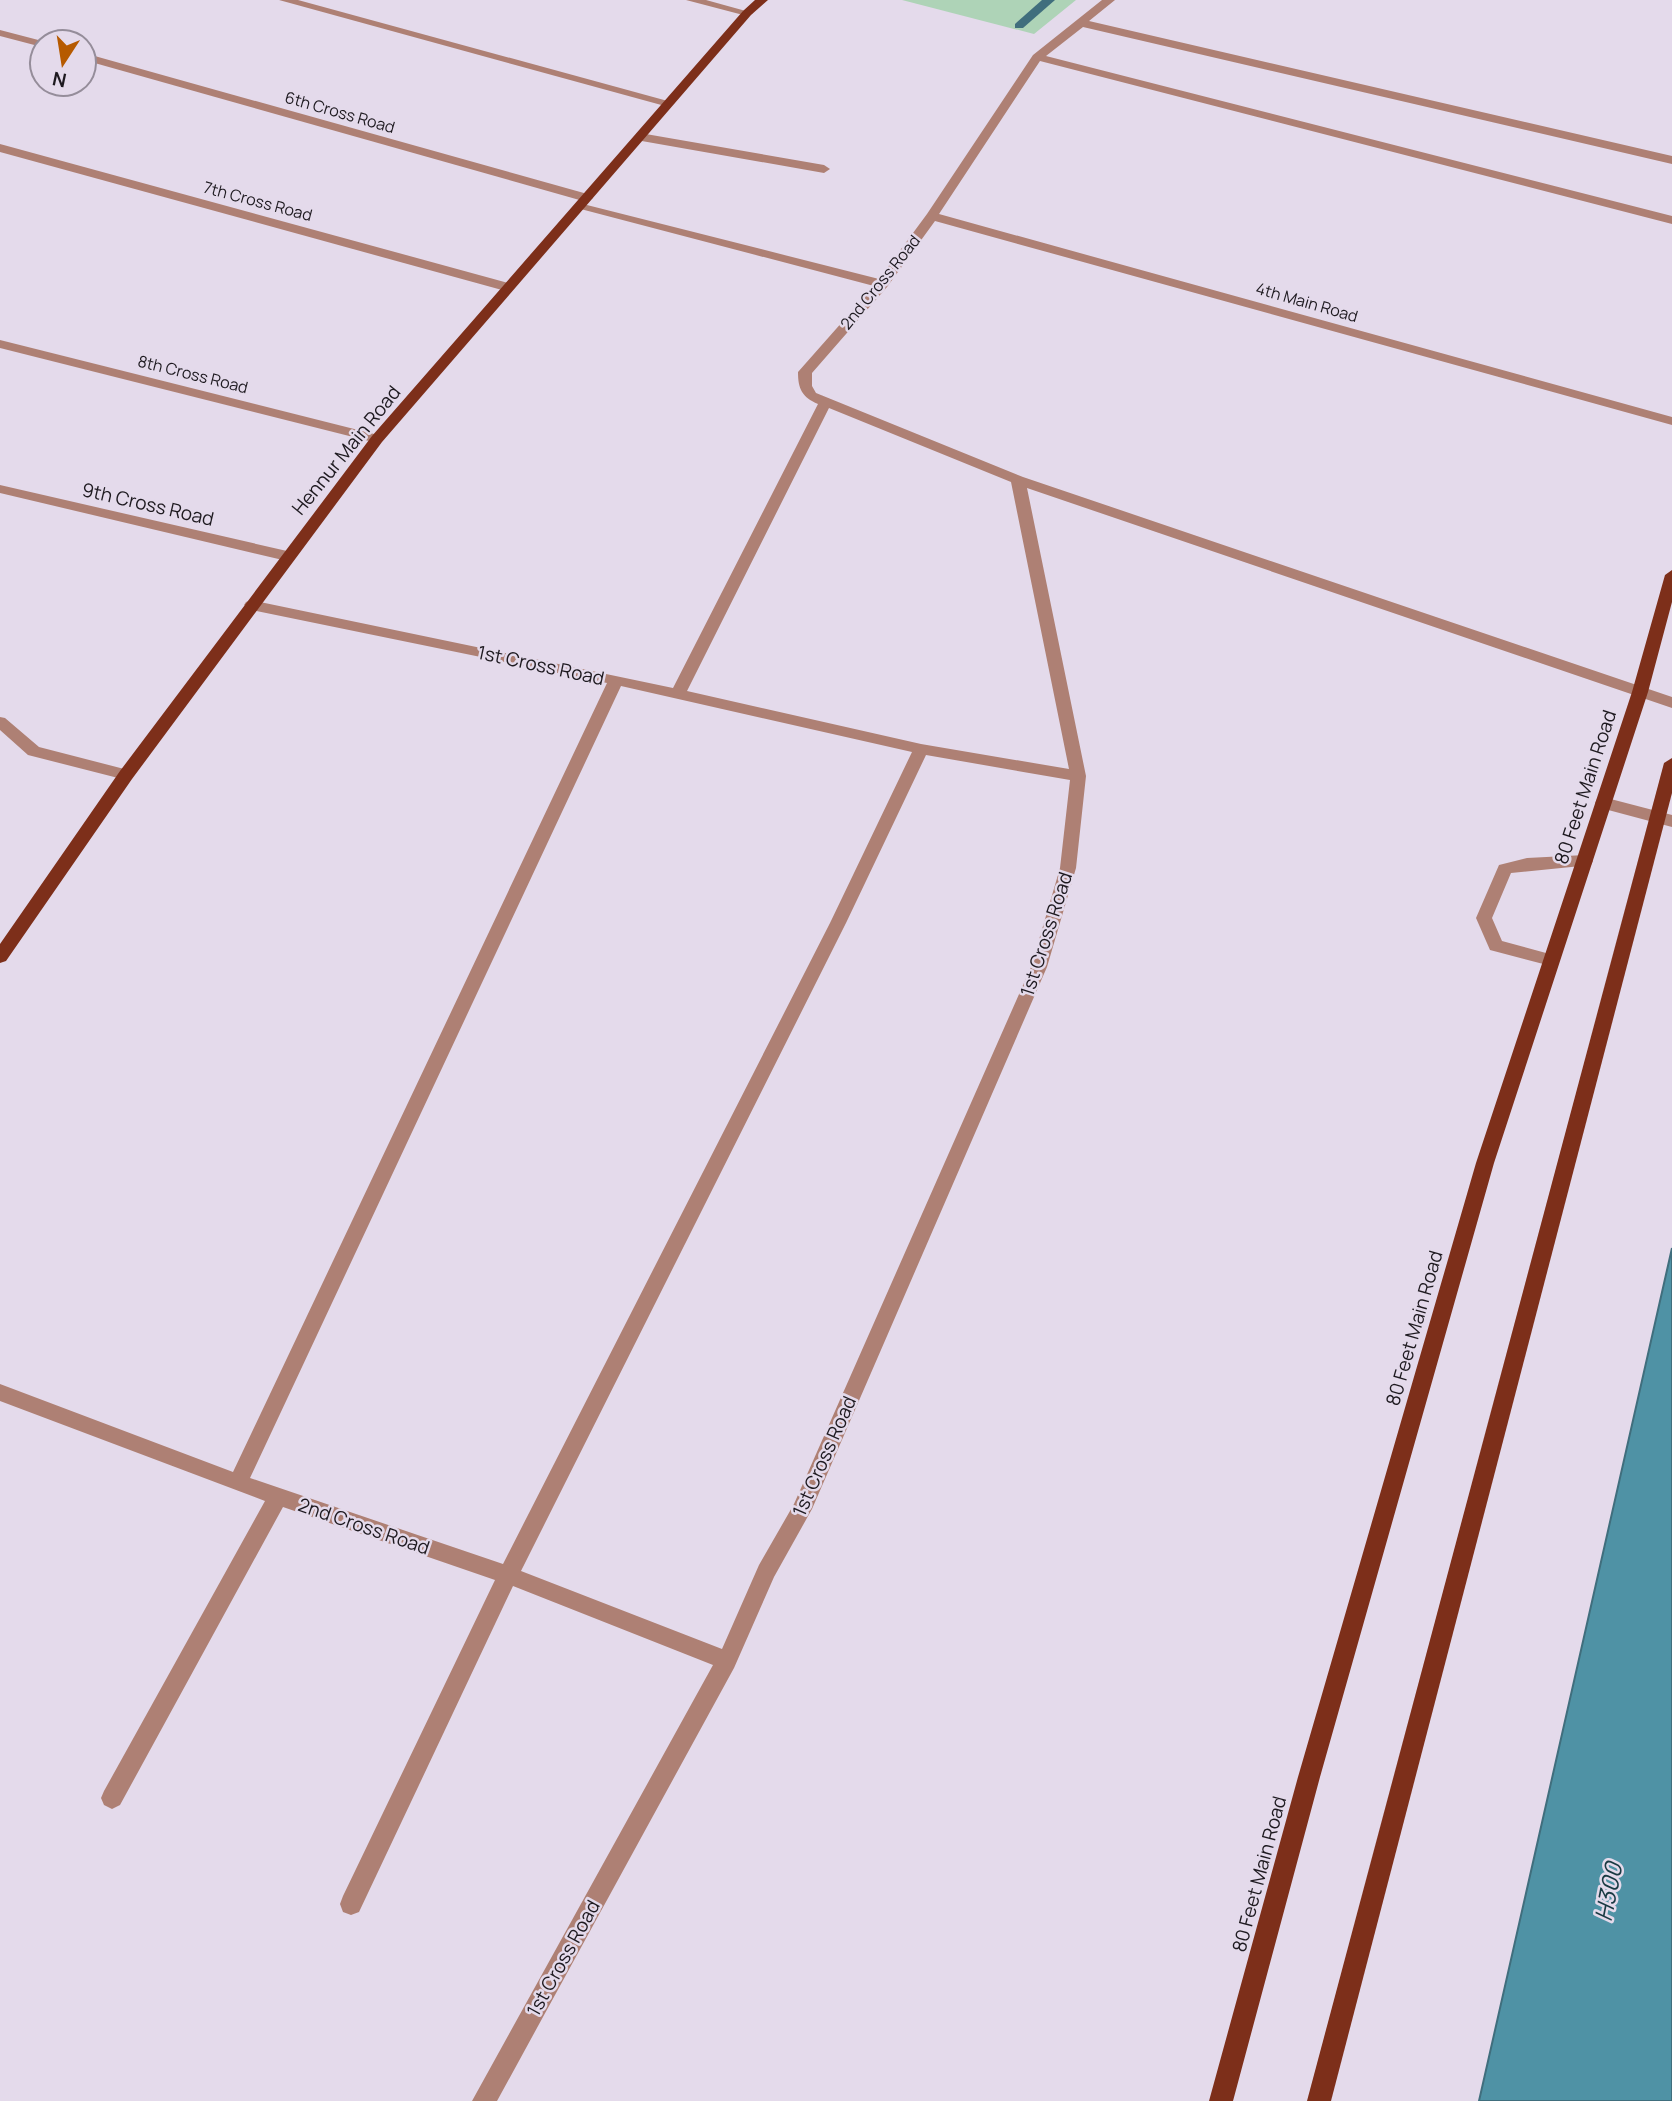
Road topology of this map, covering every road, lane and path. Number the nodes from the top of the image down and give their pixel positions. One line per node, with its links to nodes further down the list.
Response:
1 (285, 0): 11 (street)
2 (692, 0): 5 (street)
3 (762, 0): 5 (main road, Hennur Main Road)
4 (1109, 0): 6 (street, 2nd Cross Road)
5 (747, 13): 11 (main road, Hennur Main Road)
6 (1082, 23): 9 (street, 2nd Cross Road); 14 (street)
7 (0, 33): 8 (street)
8 (28, 40)
9 (1037, 57): 17 (street, 2nd Cross Road); 18 (street)
10 (98, 60): 16 (street, 6th Cross Road)
11 (669, 103): 12 (main road, Hennur Main Road)
12 (640, 137): 15 (street); 16 (main road, Hennur Main Road)
13 (0, 148): 20 (street, 7th Cross Road)
14 (1672, 160)
15 (824, 169)
16 (583, 202): 19 (street, 6th Cross Road); 20 (main road, Hennur Main Road)
17 (932, 216): 19 (street, 2nd Cross Road); 23 (street, 4th Main Road)
18 (1672, 220)
19 (882, 284): 22 (street, 2nd Cross Road)
20 (507, 287): 24 (main road, Hennur Main Road)
21 (0, 344): 24 (street, 8th Cross Road)
22 (825, 403): 25 (street); 32 (street)
23 (1672, 421)
24 (377, 439): 27 (main road, Hennur Main Road)
25 (1018, 481): 31 (street); 38 (street, 1st Cross Road)
26 (0, 489): 27 (street, 9th Cross Road)
27 (287, 556): 29 (main road, Hennur Main Road)
28 (1672, 575): 31 (main road, 80 Feet Main Road)
29 (251, 606): 30 (street, 1st Cross Road); 37 (main road, Hennur Main Road)
30 (617, 680): 32 (street, 1st Cross Road); 45 (street)
31 (1640, 692): 33 (street); 39 (main road, 80 Feet Main Road)
32 (677, 694): 35 (street, 1st Cross Road)
33 (1672, 703)
34 (0, 722): 37 (street)
35 (921, 749): 38 (street, 1st Cross Road); 47 (street)
36 (1672, 763): 40 (main road)
37 (126, 775): 42 (main road, Hennur Main Road)
38 (1078, 776): 48 (street, 1st Cross Road)
39 (1603, 803): 40 (street); 41 (main road, 80 Feet Main Road)
40 (1665, 819): 53 (main road)
41 (1585, 861): 43 (main road, 80 Feet Main Road); 43 (street)
42 (0, 957)
43 (1551, 960): 52 (main road, 80 Feet Main Road)
44 (0, 1392): 45 (street, 2nd Cross Road)
45 (238, 1483): 46 (street, 2nd Cross Road)
46 (278, 1496): 47 (street, 2nd Cross Road); 49 (street)
47 (508, 1575): 48 (street, 2nd Cross Road); 50 (street)
48 (727, 1661): 51 (street, 1st Cross Road)
49 (113, 1798)
50 (351, 1904)
51 (484, 2101)
52 (1221, 2101)
53 (1319, 2101)

